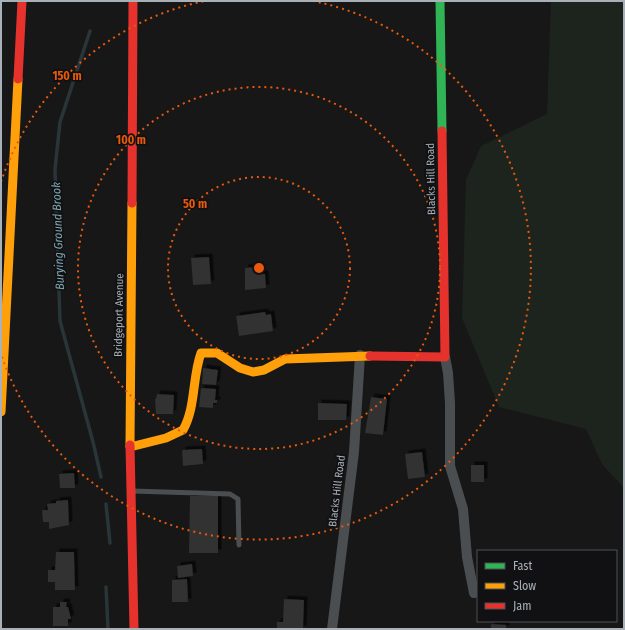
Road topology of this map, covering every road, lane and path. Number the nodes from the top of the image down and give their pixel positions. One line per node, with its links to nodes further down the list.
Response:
1 (22, 1): 6 (main road)
2 (133, 1): 7 (main road, Bridgeport Avenue)
3 (440, 1): 5 (main road, Blacks Hill Road)
4 (360, 355): 5 (main road); 7 (main road); 12 (street, Blacks Hill Road)
5 (445, 357): 10 (street, Blacks Hill Road)
6 (1, 412)
7 (130, 447): 8 (main road, Bridgeport Avenue)
8 (131, 491): 9 (lane); 11 (main road, Bridgeport Avenue)
9 (239, 544)
10 (474, 593)
11 (134, 629)
12 (332, 629)

